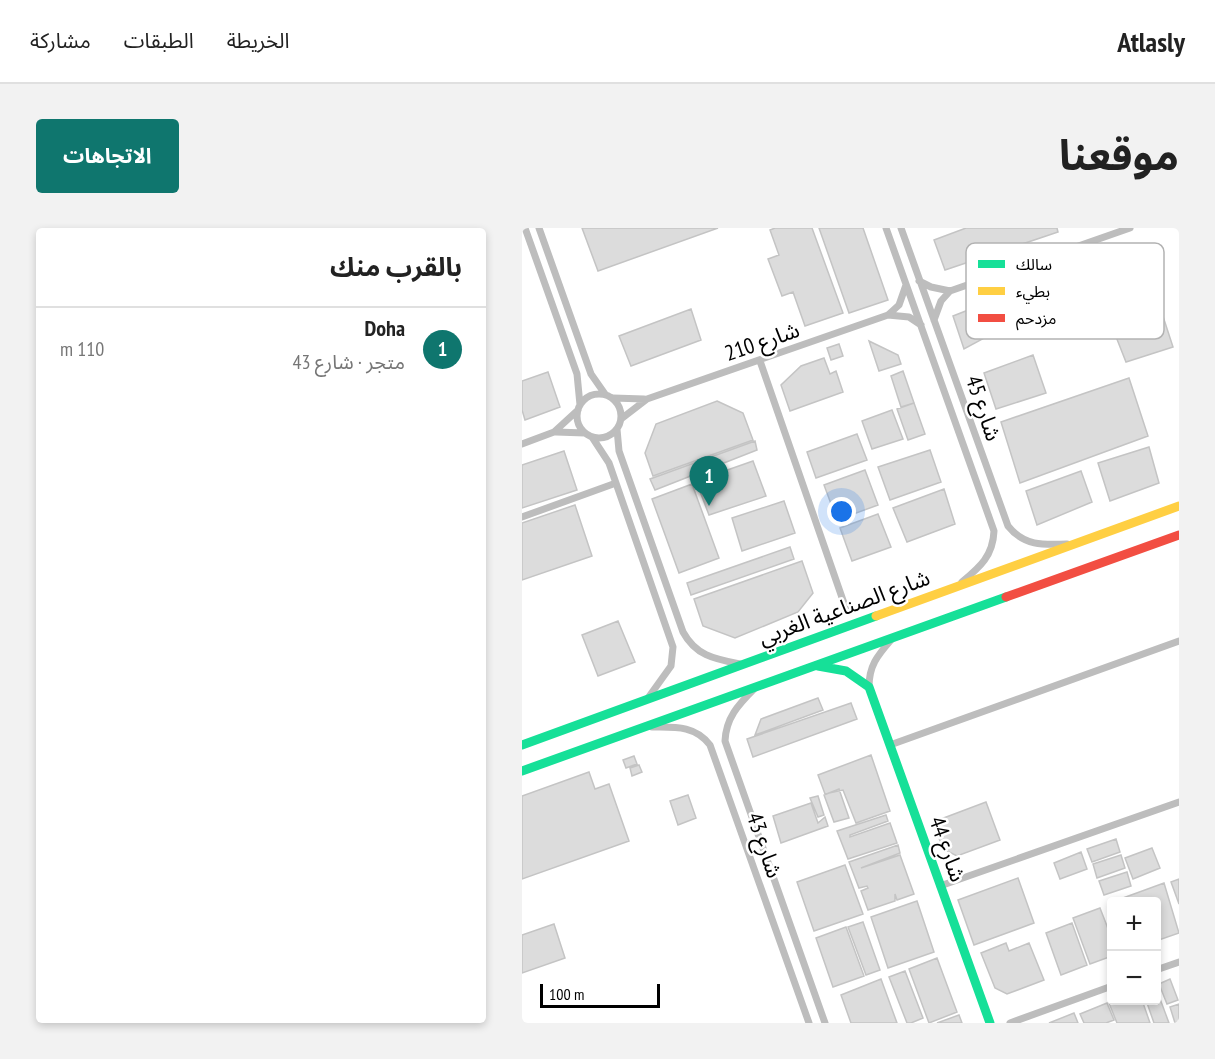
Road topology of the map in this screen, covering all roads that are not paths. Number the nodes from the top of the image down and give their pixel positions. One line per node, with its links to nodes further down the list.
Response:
1 (525, 228): 18 (street)
2 (539, 228): 15 (street)
3 (886, 228): 8 (street, شارع 45)
4 (901, 228): 7 (street, شارع 45)
5 (1130, 228): 6 (street)
6 (1087, 243)
7 (919, 281): 10 (street); 12 (street, شارع 45)
8 (906, 285): 11 (street); 13 (street, شارع 45)
9 (966, 285): 10 (street)
10 (950, 291): 12 (street)
11 (888, 315): 13 (street); 14 (street, شارع 210)
12 (934, 321): 28 (street, شارع 45)
13 (921, 325): 29 (street, شارع 45)
14 (760, 361): 17 (street, شارع 210); 30 (street)
15 (605, 394): 16 (street); 18 (street)
16 (613, 398): 17 (street, شارع 210); 19 (street)
17 (647, 399): 19 (street, شارع 210)
18 (579, 407): 21 (street); 22 (street)
19 (621, 419): 20 (street)
20 (617, 429): 22 (street); 33 (street)
21 (554, 432): 22 (street); 23 (street)
22 (589, 435): 24 (street)
23 (522, 444)
24 (616, 483): 26 (street); 37 (street)
25 (1179, 507): 28 (main road, شارع الصناعية الغربي)
26 (522, 517)
27 (1179, 536): 31 (main road, شارع الصناعية الغربي)
28 (1078, 543): 29 (main road, شارع الصناعية الغربي)
29 (956, 588): 33 (main road, شارع الصناعية الغربي)
30 (846, 609)
31 (895, 636): 34 (main road, شارع الصناعية الغربي); 36 (street)
32 (1179, 641): 40 (street)
33 (742, 664): 37 (main road, شارع الصناعية الغربي)
34 (815, 665): 35 (main road, شارع الصناعية الغربي); 36 (main road)
35 (756, 687): 38 (main road, شارع الصناعية الغربي); 48 (street, شارع 43)
36 (869, 687): 40 (main road, شارع 44)
37 (646, 700): 39 (main road, شارع الصناعية الغربي)
38 (647, 727): 41 (main road, شارع الصناعية الغربي); 47 (street, شارع 43)
39 (522, 746)
40 (890, 746): 43 (main road, شارع 44)
41 (522, 771)
42 (1179, 802): 43 (street)
43 (940, 886): 49 (main road, شارع 44)
44 (1179, 962): 45 (street)
45 (1161, 968)
46 (1107, 988): 50 (street)
47 (808, 1023)
48 (825, 1023)
49 (990, 1023)
50 (1010, 1023)

